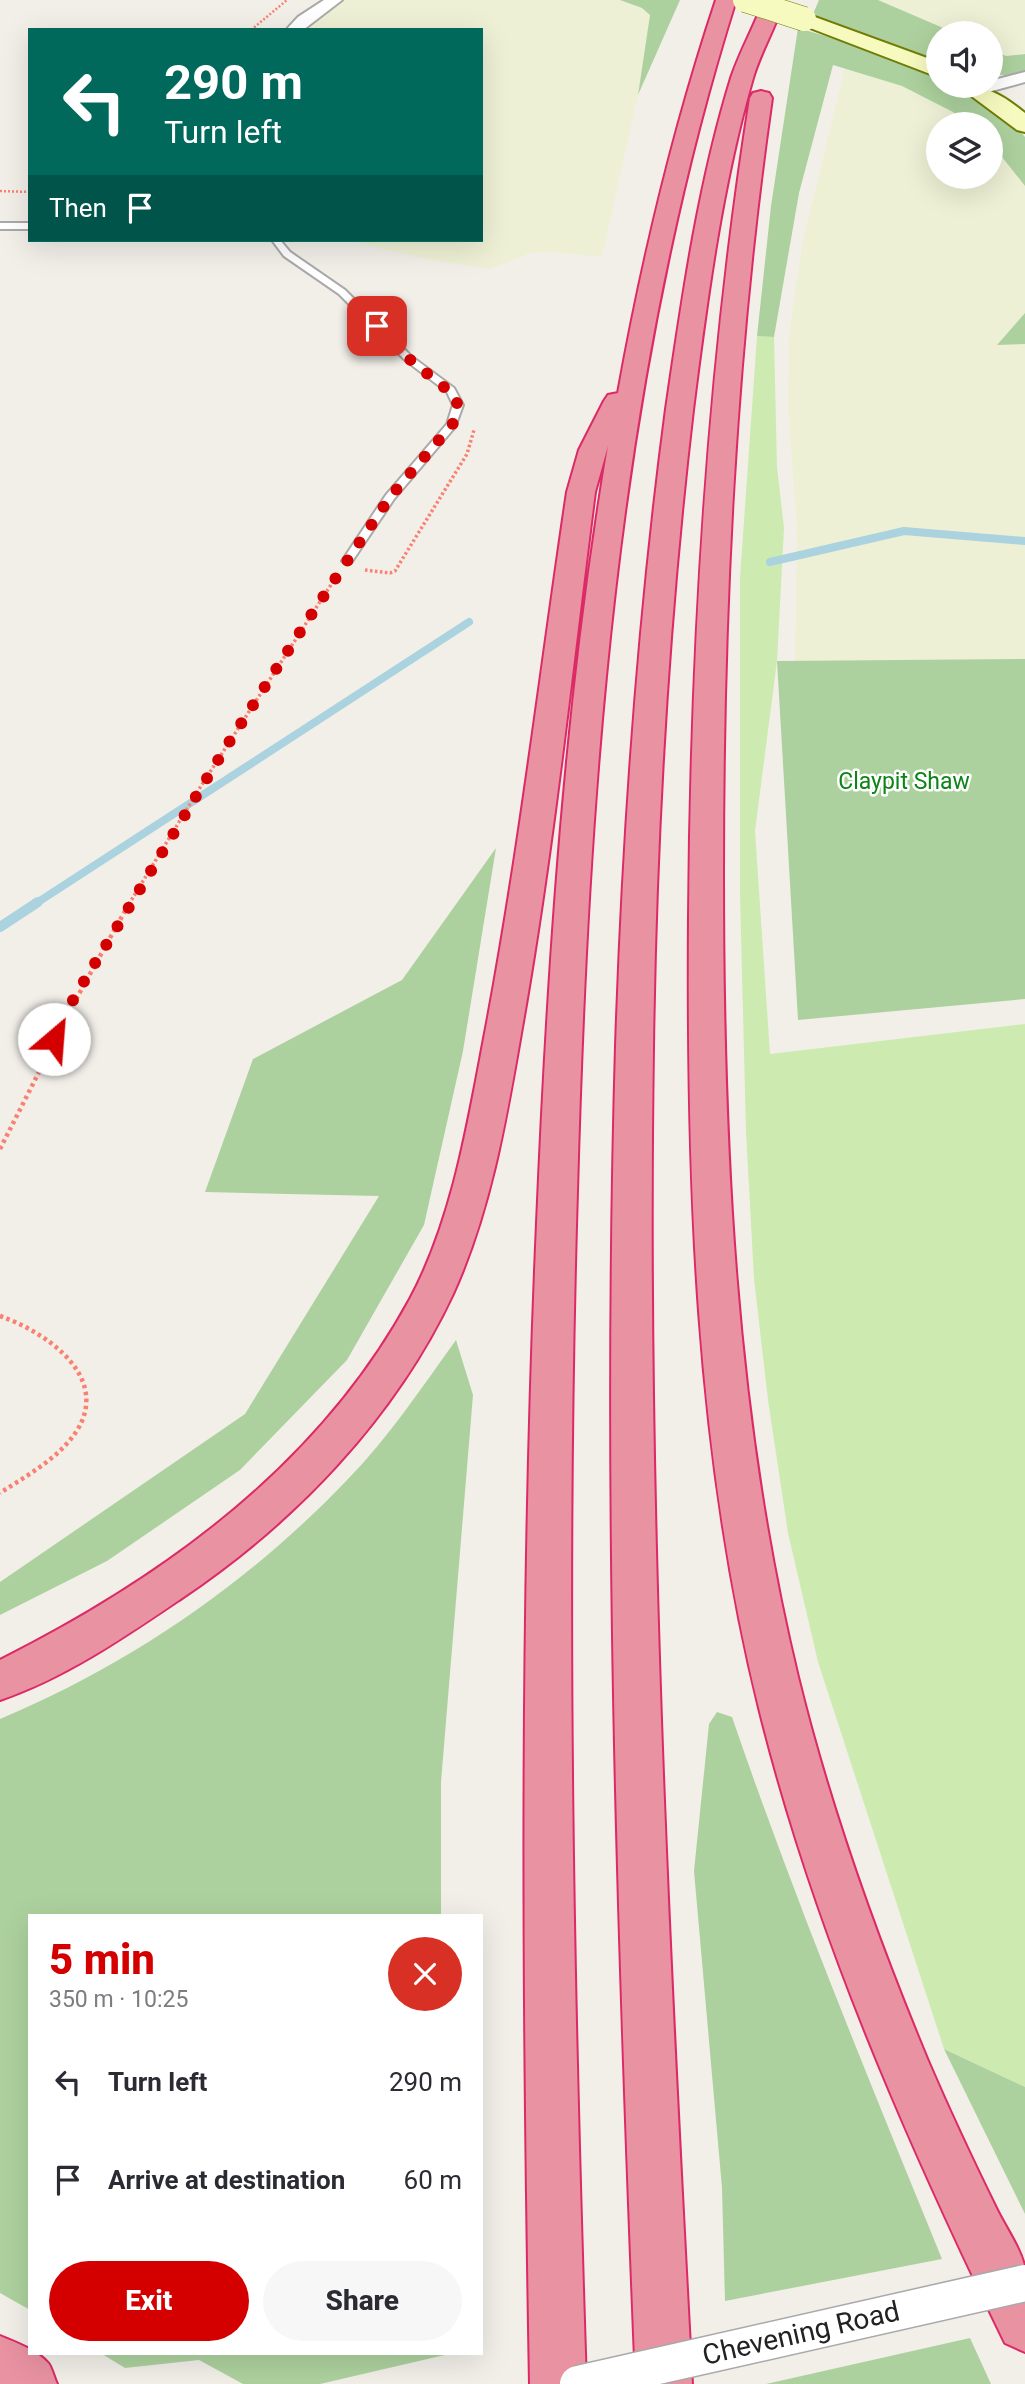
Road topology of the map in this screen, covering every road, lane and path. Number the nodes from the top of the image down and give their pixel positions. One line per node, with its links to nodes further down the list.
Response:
1 (288, 0): 5 (path)
2 (334, 0): 6 (street)
3 (726, 0): 17 (highway)
4 (762, 9): 7 (main road, bridge); 25 (highway); 30 (highway)
5 (253, 28)
6 (296, 28)
7 (926, 65)
8 (1025, 77): 9 (street)
9 (1003, 82)
10 (987, 98): 11 (main road)
11 (1025, 125)
12 (0, 191): 13 (path)
13 (28, 192)
14 (0, 226): 15 (lane)
15 (28, 226)
16 (277, 242): 18 (lane)
17 (636, 361): 23 (highway); 28 (highway)
18 (458, 409): 19 (lane); 19 (path)
19 (345, 564): 20 (path)
20 (0, 1149)
21 (0, 1316): 22 (path)
22 (0, 1493)
23 (0, 1681)
24 (1025, 2283): 29 (street, Chevening Road, bridge)
25 (1025, 2324)
26 (0, 2364): 27 (highway)
27 (29, 2384)
28 (558, 2384)
29 (578, 2384)
30 (664, 2384)

